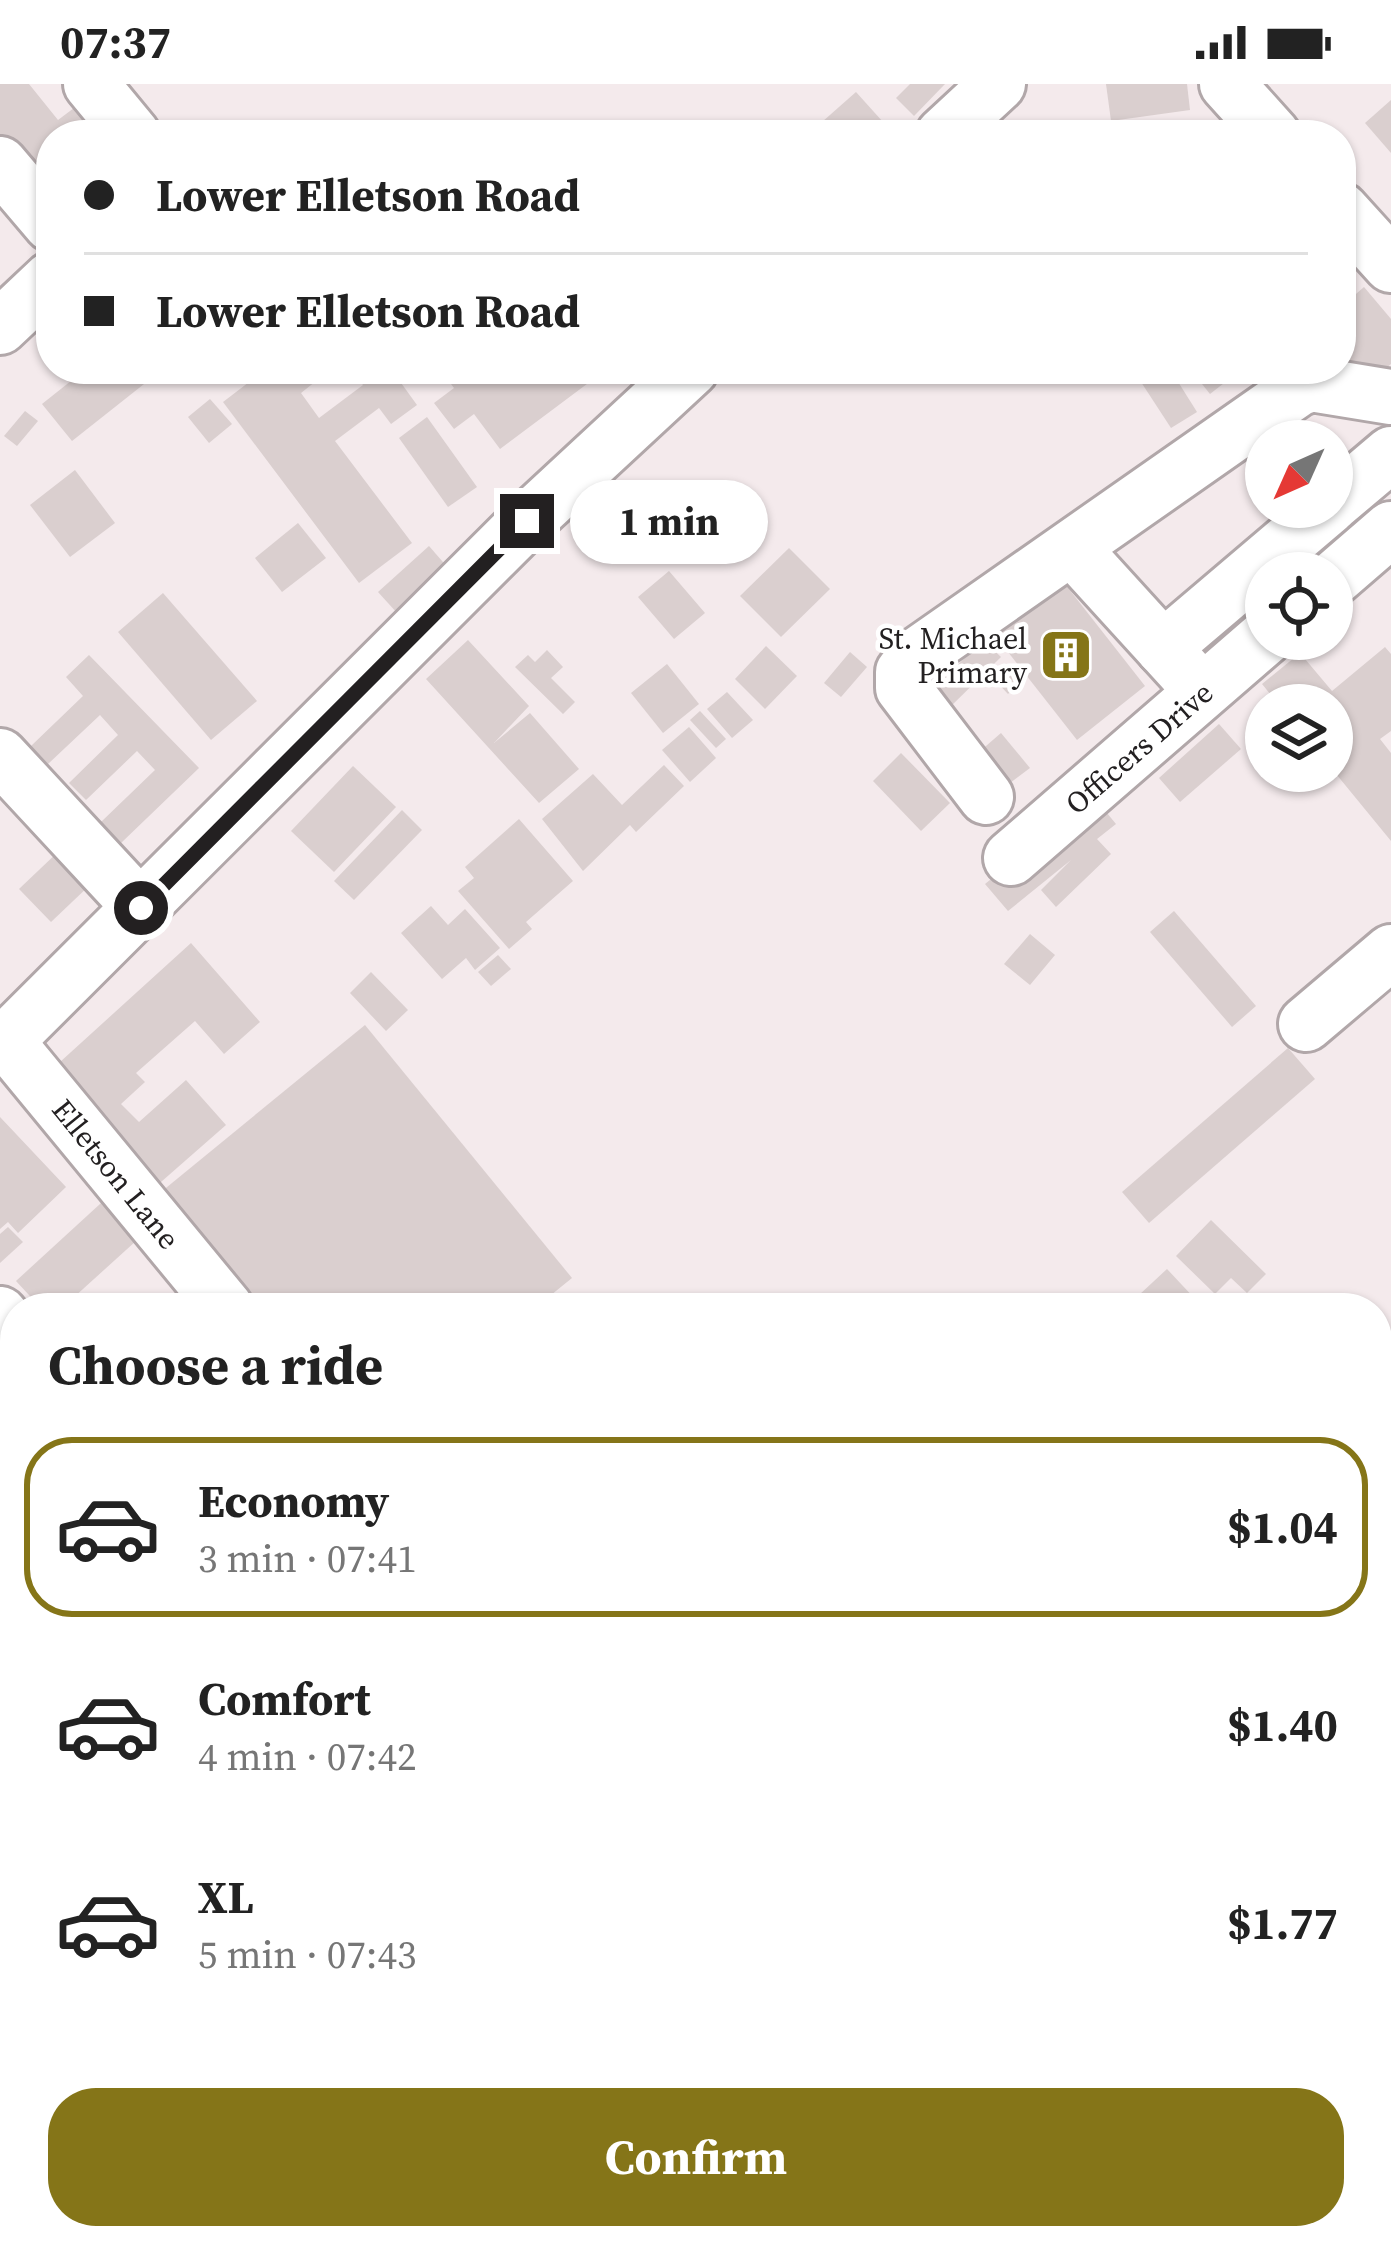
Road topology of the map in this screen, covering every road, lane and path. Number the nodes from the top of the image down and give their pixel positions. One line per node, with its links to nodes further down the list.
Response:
1 (91, 84): 4 (street)
2 (998, 84): 5 (street)
3 (1227, 84): 6 (street)
4 (121, 120)
5 (959, 120)
6 (1259, 120)
7 (0, 164): 8 (street)
8 (36, 206)
9 (1356, 226): 10 (street)
10 (1391, 265)
11 (36, 293): 12 (street)
12 (0, 327)
13 (675, 384): 27 (street)
14 (1391, 397): 19 (street)
15 (1391, 454): 16 (street)
16 (1353, 486)
17 (1304, 528): 21 (street)
18 (1391, 530): 20 (street)
19 (1072, 548): 21 (street); 25 (street)
20 (1353, 562)
21 (1163, 648): 23 (street)
22 (1245, 656): 23 (street, Officers Drive)
23 (1203, 692): 26 (street, Officers Drive)
24 (0, 756): 27 (street)
25 (986, 797)
26 (1011, 858)
27 (141, 908): 30 (street)
28 (1391, 952): 29 (street)
29 (1306, 1024)
30 (3, 1044): 31 (street, Elletson Lane)
31 (213, 1293)

